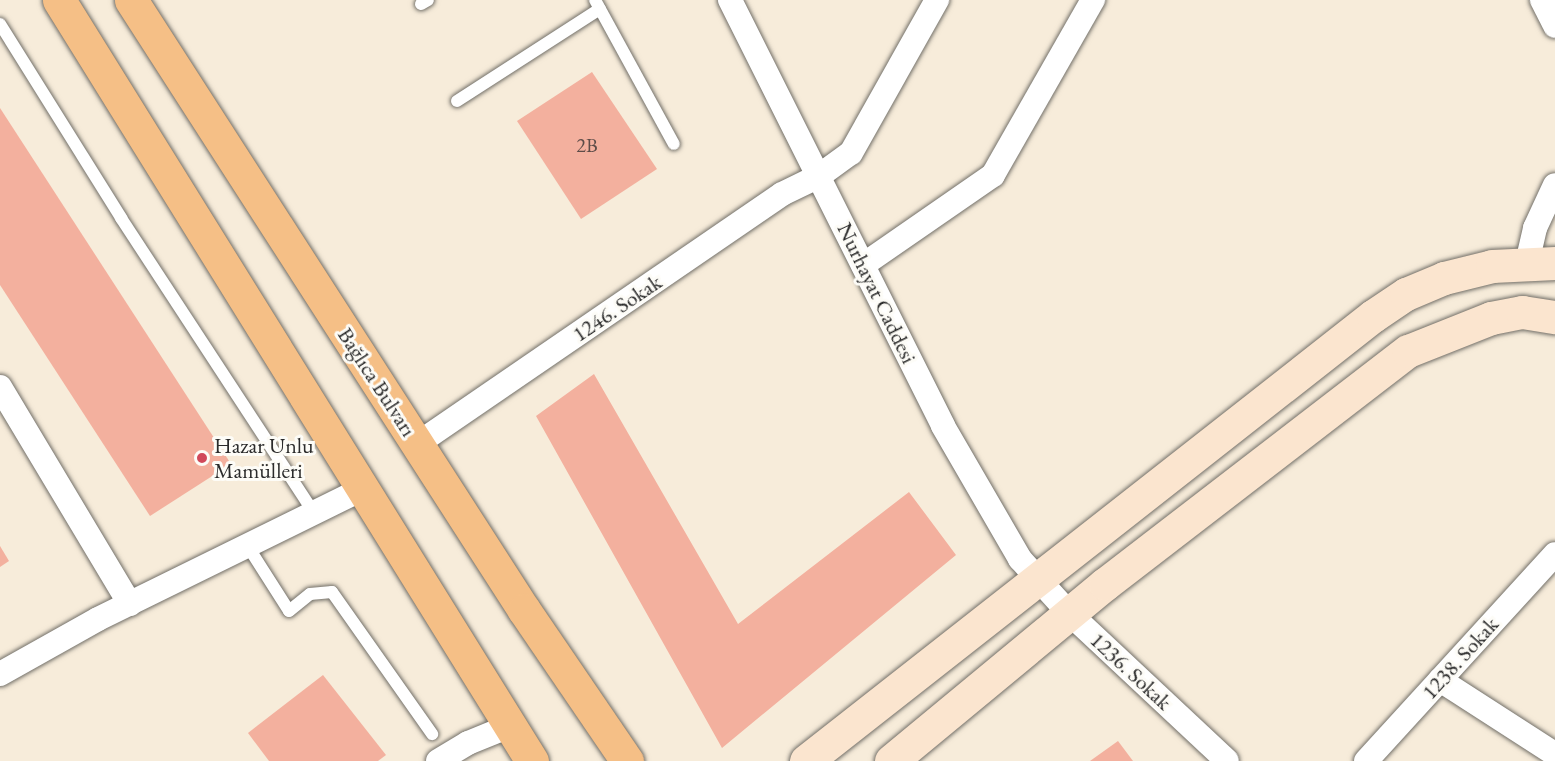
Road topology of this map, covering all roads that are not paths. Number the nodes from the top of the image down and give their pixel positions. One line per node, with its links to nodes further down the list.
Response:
1 (59, 0): 19 (main road)
2 (131, 0): 18 (main road, Bağlıca Bulvarı)
3 (730, 0): 12 (street, Nurhayat Caddesi)
4 (937, 0): 12 (street, 1246. Sokak)
5 (1093, 0): 15 (street)
6 (1542, 0): 9 (street)
7 (597, 5): 10 (lane); 11 (lane)
8 (0, 24): 20 (lane)
9 (1555, 26)
10 (457, 101)
11 (674, 144)
12 (819, 176): 15 (street, Nurhayat Caddesi); 18 (street, 1246. Sokak)
13 (1555, 185): 14 (street)
14 (1541, 263): 23 (main road)
15 (863, 265): 23 (street, Nurhayat Caddesi)
16 (1555, 317): 25 (main road)
17 (0, 387): 24 (street)
18 (417, 444): 33 (main road, Bağlıca Bulvarı)
19 (362, 489): 20 (street); 28 (main road)
20 (314, 513): 21 (street)
21 (247, 545): 24 (street); 29 (lane)
22 (1555, 554): 27 (street, 1238. Sokak)
23 (1036, 580): 25 (street, 1236. Sokak); 34 (main road)
24 (130, 604): 26 (street)
25 (1069, 613): 35 (main road); 36 (street, 1236. Sokak)
26 (0, 674)
27 (1440, 680): 30 (street); 37 (street, 1238. Sokak)
28 (512, 725): 31 (street); 32 (main road)
29 (432, 735)
30 (1555, 754)
31 (438, 761)
32 (532, 761)
33 (627, 761)
34 (806, 761)
35 (891, 761)
36 (1227, 761)
37 (1366, 761)

